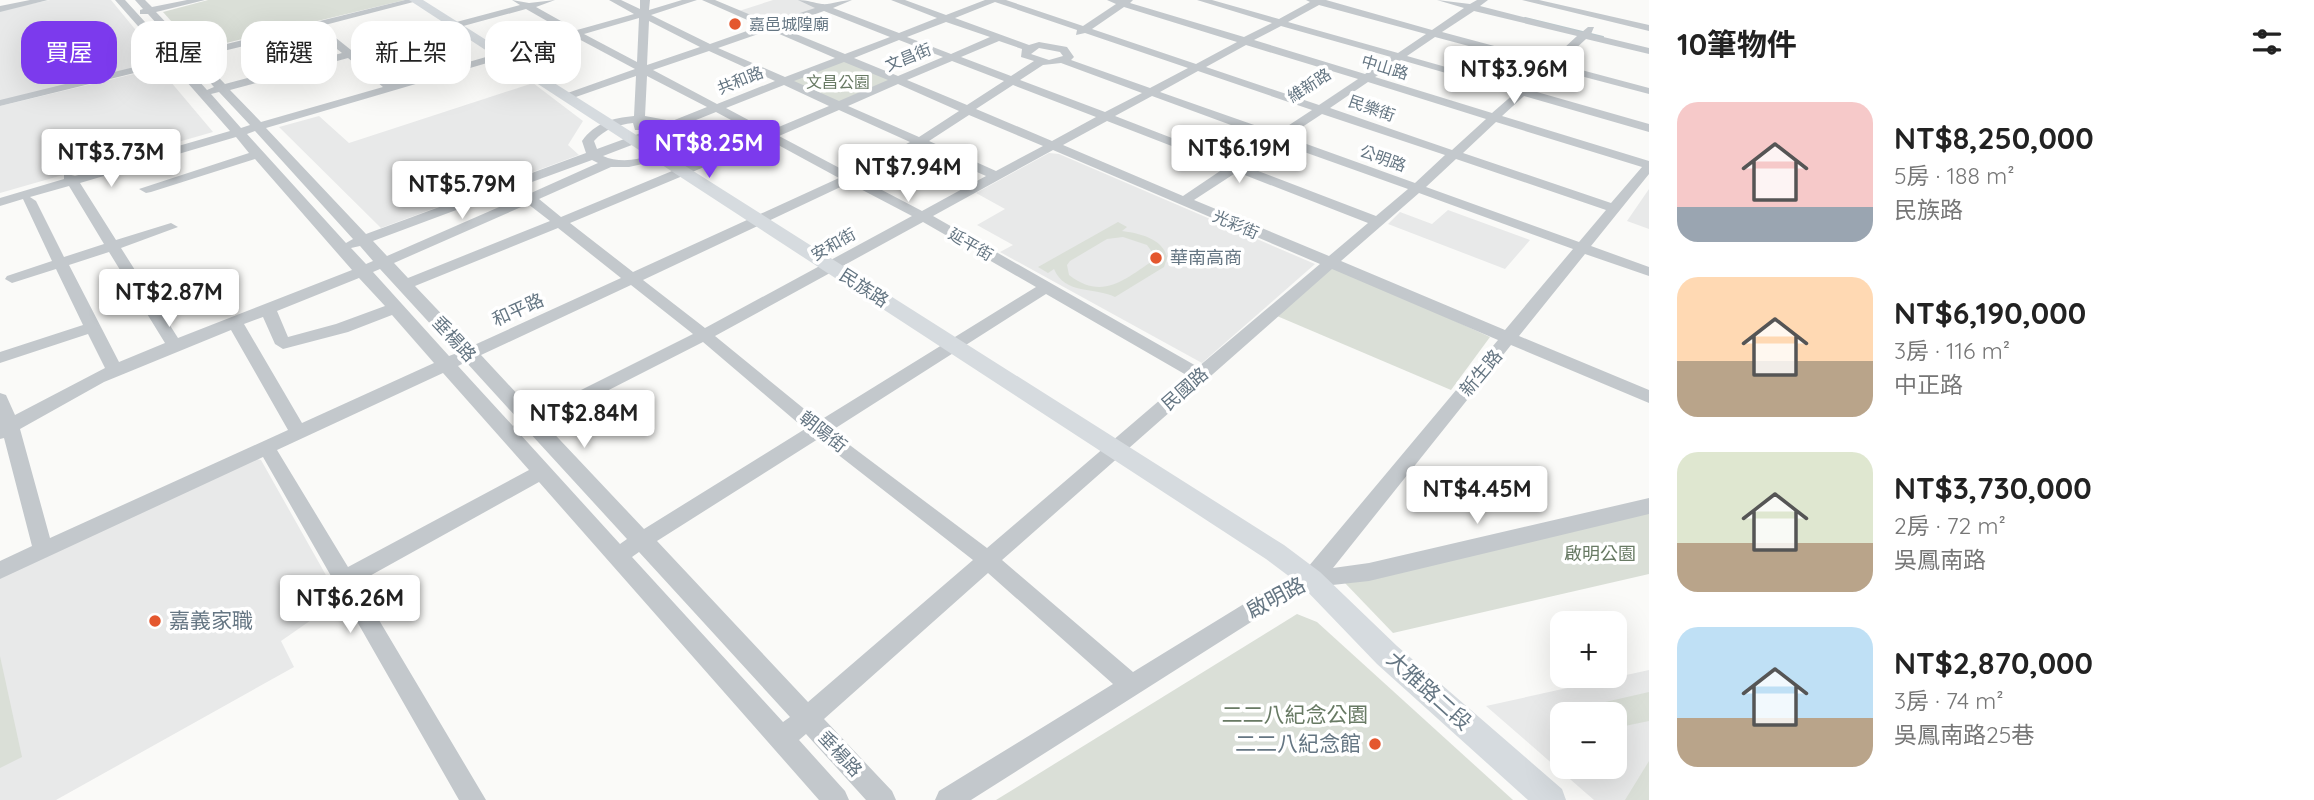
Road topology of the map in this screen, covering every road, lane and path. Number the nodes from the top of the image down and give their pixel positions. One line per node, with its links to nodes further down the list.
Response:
1 (43, 0): 23 (street)
2 (120, 0): 25 (street, 垂楊路)
3 (140, 0): 24 (street, 垂楊路)
4 (200, 0): 24 (street)
5 (415, 0): 30 (street); 31 (main road, 民族路)
6 (550, 0): 20 (street)
7 (614, 0): 26 (street)
8 (645, 0): 26 (street)
9 (692, 0): 26 (street)
10 (707, 0): 35 (street, 光彩街)
11 (803, 0): 22 (street)
12 (847, 0): 22 (street)
13 (896, 0): 27 (street)
14 (995, 0): 27 (street, 共和路); 36 (street, 民樂街)
15 (1202, 0): 34 (street)
16 (1442, 0): 21 (street)
17 (1527, 0): 37 (street)
18 (1120, 1): 36 (street); 44 (street, 中山路)
19 (1316, 1): 34 (street, 安和街); 38 (street)
20 (522, 3): 32 (street); 33 (street, 延平街)
21 (1472, 3): 38 (street, 維新路); 39 (street)
22 (824, 8): 35 (street); 42 (street)
23 (0, 9)
24 (150, 11): 25 (street); 29 (street, 垂楊路)
25 (133, 15): 28 (street, 垂楊路)
26 (644, 15): 40 (street); 47 (street); 61 (street)
27 (946, 18): 42 (street, 共和路); 43 (street)
28 (138, 21)
29 (159, 21)
30 (329, 21)
31 (449, 21)
32 (467, 21)
33 (553, 21)
34 (1279, 22): 44 (street, 安和街); 53 (street)
35 (772, 26): 47 (street); 55 (street, 光彩街)
36 (1084, 29): 49 (street); 60 (street, 民樂街)
37 (1649, 29)
38 (1430, 32): 53 (street, 維新路); 59 (street)
39 (1588, 32): 45 (street); 50 (street); 59 (street, 民國路)
40 (581, 33)
41 (581, 37): 61 (street, 延平街)
42 (899, 37): 54 (street); 55 (street, 共和路)
43 (999, 37): 48 (street); 54 (street, 文昌街)
44 (1243, 42): 60 (street, 安和街); 63 (street, 中山路)
45 (1649, 42)
46 (337, 46): 52 (street)
47 (710, 48): 61 (street); 66 (street)
48 (1028, 48): 49 (street); 58 (street)
49 (1059, 48): 57 (street)
50 (1649, 51)
51 (351, 54): 52 (street)
52 (348, 55): 70 (street); 71 (street)
53 (1396, 55): 63 (street, 維新路); 72 (street)
54 (953, 57): 64 (street, 文昌街); 65 (street)
55 (846, 58): 64 (street, 光彩街); 66 (street, 共和路)
56 (485, 61): 71 (street)
57 (1065, 61): 58 (street, 公明路); 74 (street, 公明路)
58 (1040, 62): 65 (street, 和平路)
59 (1551, 65): 72 (street, 民國路); 73 (street)
60 (1197, 66): 74 (street, 安和街); 79 (street, 民樂街)
61 (644, 69): 76 (street); 80 (street, 延平街); 84 (street)
62 (131, 71): 77 (street)
63 (1362, 77): 79 (street, 維新路); 83 (street, 中山路)
64 (896, 80): 78 (street, 文昌街); 81 (street, 光彩街)
65 (1010, 80): 81 (street, 和平路); 82 (street)
66 (785, 81): 78 (street); 80 (street, 共和路)
67 (195, 84): 75 (street, 垂楊路)
68 (217, 84): 70 (street, 垂楊路)
69 (545, 84): 76 (main road, 民族路)
70 (221, 88): 75 (street); 88 (street, 垂楊路)
71 (392, 88): 88 (street)
72 (1521, 91): 83 (street, 民國路); 87 (street)
73 (1649, 91)
74 (1151, 92): 82 (street, 安和街); 90 (street, 公明路)
75 (203, 93): 88 (street, 垂楊路)
76 (566, 97): 85 (main road, 民族路)
77 (0, 103)
78 (838, 106): 89 (street, 文昌街); 92 (street)
79 (1315, 107): 90 (street, 維新路); 95 (street, 民樂街)
80 (718, 108): 86 (street, 共和路); 89 (street, 延平街)
81 (968, 110): 92 (street, 和平路); 93 (street, 光彩街)
82 (1106, 116): 93 (street, 安和街); 99 (street)
83 (1492, 117): 95 (street, 民國路); 100 (street, 中山路)
84 (642, 119): 85 (street); 86 (street); 91 (street)
85 (611, 124): 91 (main road, 民族路); 96 (street)
86 (674, 125): 91 (street, 共和路); 97 (street)
87 (1649, 128)
88 (247, 130): 94 (street, 垂楊路); 105 (street); 119 (street, 垂楊路)
89 (771, 135): 102 (street, 文昌街); 104 (street, 延平街)
90 (1271, 136): 99 (street, 維新路); 101 (street, 維新路); 107 (street, 公明路)
91 (634, 140): 96 (street, 共和路); 97 (main road, 民族路)
92 (918, 143): 103 (street); 104 (street, 和平路)
93 (1052, 145): 103 (street, 安和街); 110 (street, 光彩街)
94 (258, 154): 108 (street); 121 (street, 垂楊路)
95 (1453, 154): 107 (street, 民國路); 113 (street, 民樂街)
96 (593, 155): 98 (street); 106 (street, 共和路)
97 (662, 158): 98 (street); 102 (main road, 民族路)
98 (611, 162): 109 (street)
99 (1221, 162): 101 (street); 110 (street, 維新路)
100 (1649, 165): 113 (street, 新生路)
101 (1235, 168): 110 (street, 維新路); 116 (street)
102 (684, 172): 115 (main road, 民族路); 117 (street, 文昌街)
103 (996, 176): 114 (street, 安和街)
104 (850, 177): 114 (street, 延平街); 115 (street, 和平路)
105 (72, 182): 111 (street); 112 (street); 120 (street)
106 (512, 185): 109 (street, 朝陽街); 119 (street, 共和路)
107 (1416, 188): 116 (street, 民國路); 122 (street, 公明路)
108 (146, 189)
109 (531, 199): 117 (street, 朝陽街); 125 (street)
110 (1176, 199): 124 (street, 光彩街)
111 (29, 201): 112 (street); 123 (street)
112 (0, 203)
113 (1616, 209): 122 (street, 新生路)
114 (922, 216): 126 (street, 安和街); 132 (street, 延平街)
115 (758, 220): 126 (main road, 民族路); 130 (street, 和平路)
116 (1376, 221): 124 (street, 民國路)
117 (559, 222): 130 (street, 朝陽街); 131 (street, 文昌街)
118 (171, 227): 120 (street)
119 (362, 240): 121 (street, 共和路); 125 (street, 垂楊路)
120 (113, 245): 123 (street); 140 (street)
121 (341, 247): 127 (street, 垂楊路)
122 (1583, 248): 128 (street, 公明路); 138 (street, 新生路)
123 (61, 262): 129 (street); 136 (street)
124 (1328, 263): 138 (street, 光彩街); 145 (street, 民國路)
125 (384, 264): 127 (street); 131 (street, 垂楊路)
126 (829, 266): 137 (street, 安和街); 139 (main road, 民族路)
127 (363, 272): 133 (street, 垂楊路); 134 (street)
128 (1649, 272)
129 (12, 279)
130 (630, 280): 137 (street, 朝陽街); 141 (street, 和平路)
131 (404, 285): 141 (street, 垂楊路)
132 (1045, 288): 139 (street); 145 (street, 延平街)
133 (395, 308): 134 (street); 143 (street, 垂楊路)
134 (268, 309): 135 (street)
135 (235, 323): 140 (street); 151 (street)
136 (93, 327): 142 (street); 144 (street)
137 (704, 335): 148 (street, 安和街); 150 (street, 朝陽街)
138 (1509, 339): 146 (street, 光彩街); 162 (street, 新生路)
139 (953, 346): 150 (street); 154 (main road, 民族路)
140 (175, 347): 144 (street)
141 (467, 354): 143 (street, 和平路); 148 (street, 垂楊路)
142 (0, 358)
143 (445, 364): 151 (street, 和平路); 152 (street, 垂楊路)
144 (115, 372): 149 (street)
145 (1200, 375): 154 (street, 民國路)
146 (1649, 397)
147 (0, 399): 149 (street)
148 (532, 422): 152 (street, 安和街); 157 (street, 垂楊路)
149 (5, 430): 158 (street)
150 (818, 430): 157 (street); 160 (street, 朝陽街)
151 (298, 432): 153 (street, 和平路)
152 (508, 433): 155 (street, 垂楊路)
153 (266, 447): 158 (street, 和平路); 163 (street)
154 (1114, 449): 160 (street, 民國路); 162 (main road, 民族路)
155 (542, 472): 159 (street, 垂楊路); 163 (street)
156 (1649, 506): 162 (street, 啟明路)
157 (641, 541): 159 (street); 165 (street, 垂楊路)
158 (44, 550): 161 (street, 和平路)
159 (617, 556): 166 (street, 垂楊路)
160 (988, 560): 164 (street, 朝陽街); 165 (street, 民國路)
161 (0, 570)
162 (1311, 579): 164 (street, 啟明路); 171 (main road, 大雅路二段)
163 (343, 580): 167 (street)
164 (1131, 685): 170 (street, 啟明路)
165 (807, 719): 166 (street, 民國路); 169 (street, 垂楊路)
166 (781, 739): 168 (street, 垂楊路)
167 (473, 800)
168 (836, 800)
169 (883, 800)
170 (948, 800)
171 (1551, 800)

